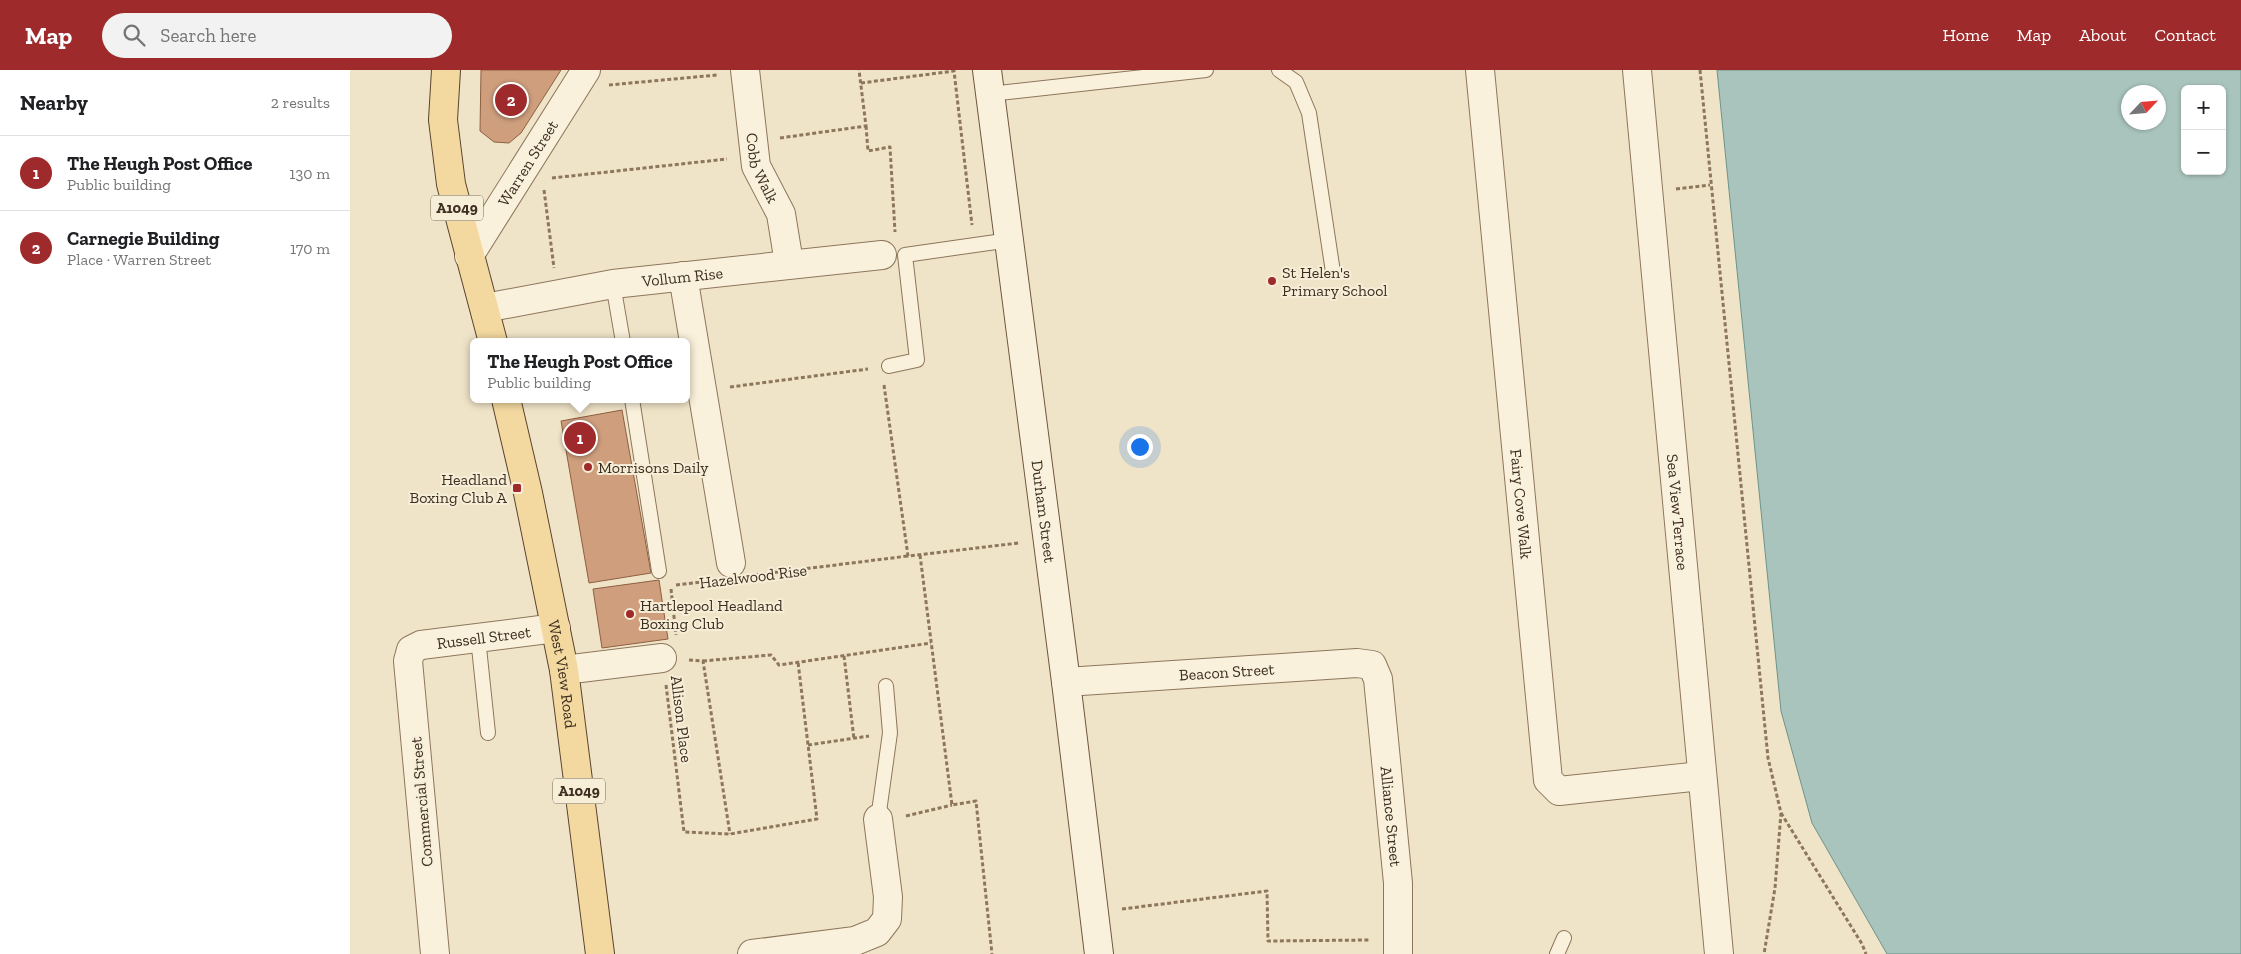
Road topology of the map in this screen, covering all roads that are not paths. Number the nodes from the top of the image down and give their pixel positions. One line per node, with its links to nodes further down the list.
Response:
1 (446, 70): 11 (main road, A1049)
2 (1206, 70): 8 (lane)
3 (1279, 70): 13 (lane)
4 (1480, 70): 33 (street, Fairy Cove Walk)
5 (1637, 70): 33 (street, Sea View Terrace)
6 (745, 71): 12 (street, Cobb Walk)
7 (580, 79): 11 (street, Warren Street)
8 (988, 82): 9 (street, Durham Street)
9 (1010, 240): 19 (lane); 30 (street, Durham Street)
10 (889, 245): 12 (street, Vollum Rise)
11 (469, 256): 16 (main road, A1049)
12 (789, 264): 14 (street, Vollum Rise)
13 (1333, 272)
14 (683, 276): 15 (street, Vollum Rise); 22 (street)
15 (614, 284): 16 (street, Vollum Rise); 18 (lane)
16 (485, 308): 17 (main road, A1049)
17 (492, 338)
18 (621, 338)
19 (885, 367)
20 (507, 403): 24 (main road, West View Road / A1049)
21 (633, 403): 23 (lane)
22 (740, 569)
23 (659, 571)
24 (556, 628): 25 (street, Russell Street); 28 (main road, West View Road / A1049)
25 (478, 638): 26 (street, Russell Street); 32 (lane)
26 (411, 650): 37 (street, Commercial Street)
27 (670, 659): 28 (street)
28 (564, 670): 38 (main road, West View Road / A1049)
29 (1378, 679): 30 (street, Beacon Street); 36 (street, Alliance Street)
30 (1066, 682): 40 (street, Durham Street)
31 (886, 686): 34 (lane)
32 (488, 733)
33 (1701, 776): 42 (street, Sea View Terrace)
34 (878, 821): 39 (street)
35 (1564, 938): 41 (lane)
36 (1398, 947)
37 (435, 954)
38 (600, 954)
39 (752, 954)
40 (1099, 954)
41 (1557, 954)
42 (1718, 954)

